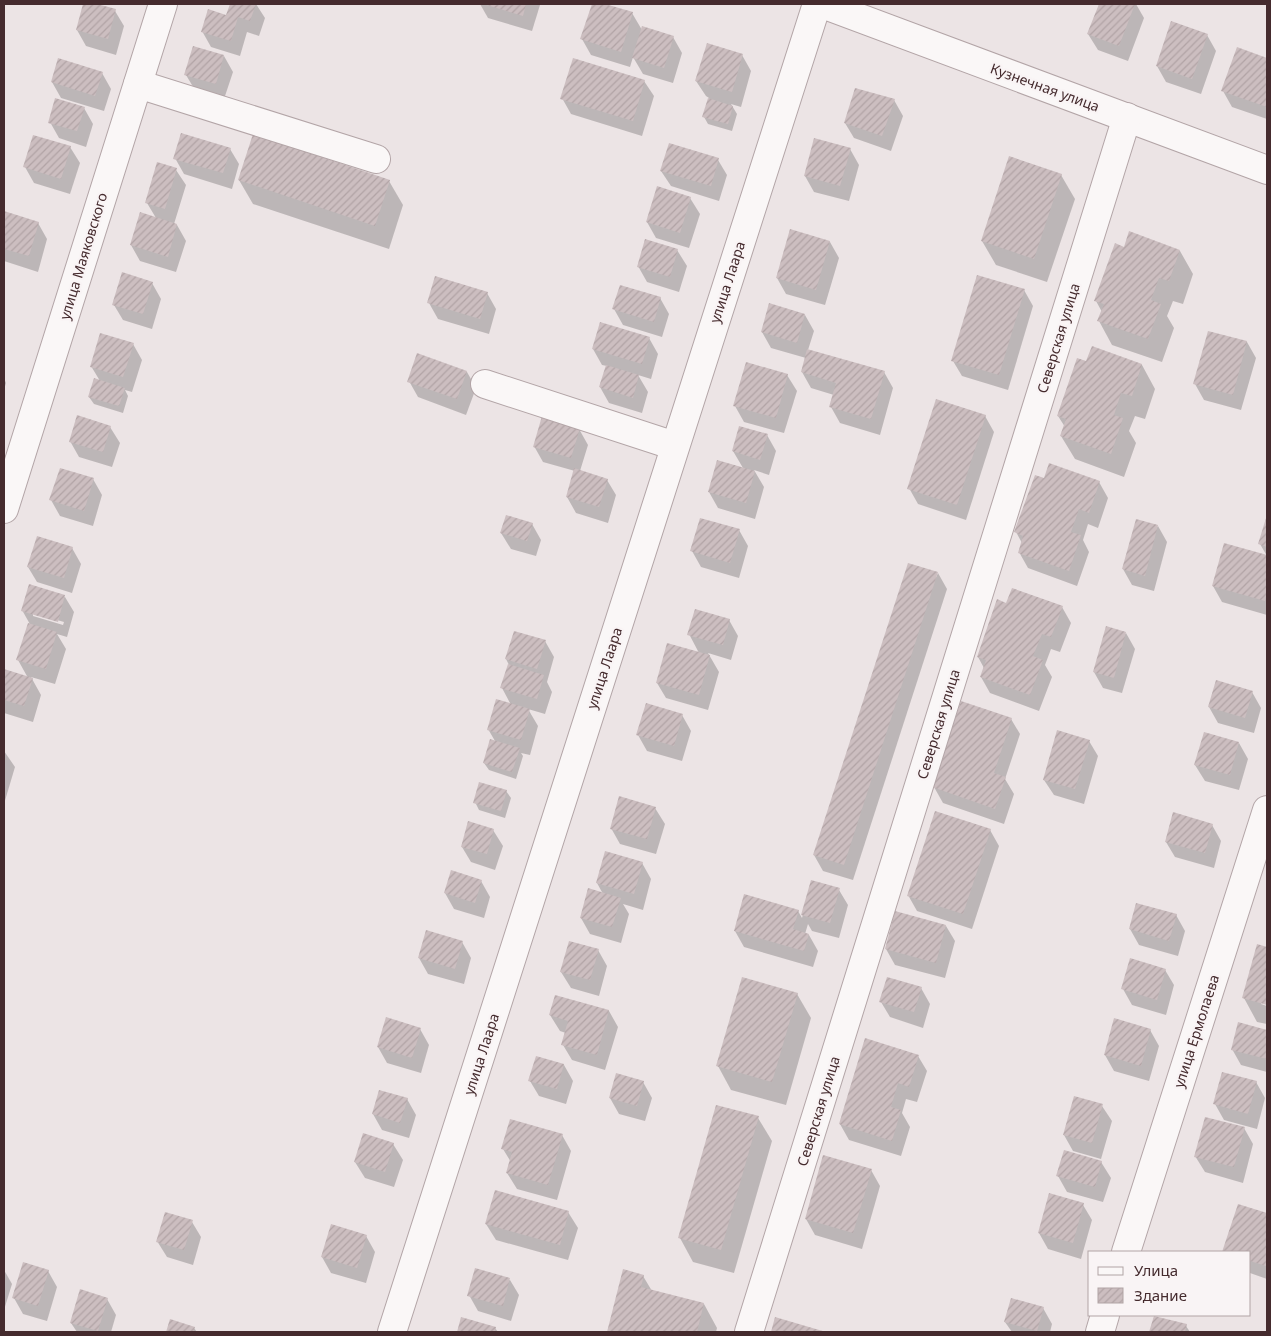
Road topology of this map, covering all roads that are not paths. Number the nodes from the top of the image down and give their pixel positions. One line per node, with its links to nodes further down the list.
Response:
1 (163, 4): 3 (street, улица Маяковского)
2 (828, 5): 4 (street, Кузнечная улица); 8 (street, улица Лаара)
3 (138, 84): 5 (street); 9 (street, улица Маяковского)
4 (1126, 117): 6 (street, Кузнечная улица); 14 (street, Северская улица)
5 (376, 159)
6 (1267, 170)
7 (485, 384): 8 (street)
8 (675, 446): 13 (street, улица Лаара)
9 (4, 509)
10 (1267, 810): 11 (street, улица Ермолаева)
11 (1126, 1251)
12 (1106, 1316): 15 (street)
13 (392, 1332)
14 (749, 1332)
15 (1100, 1332)

